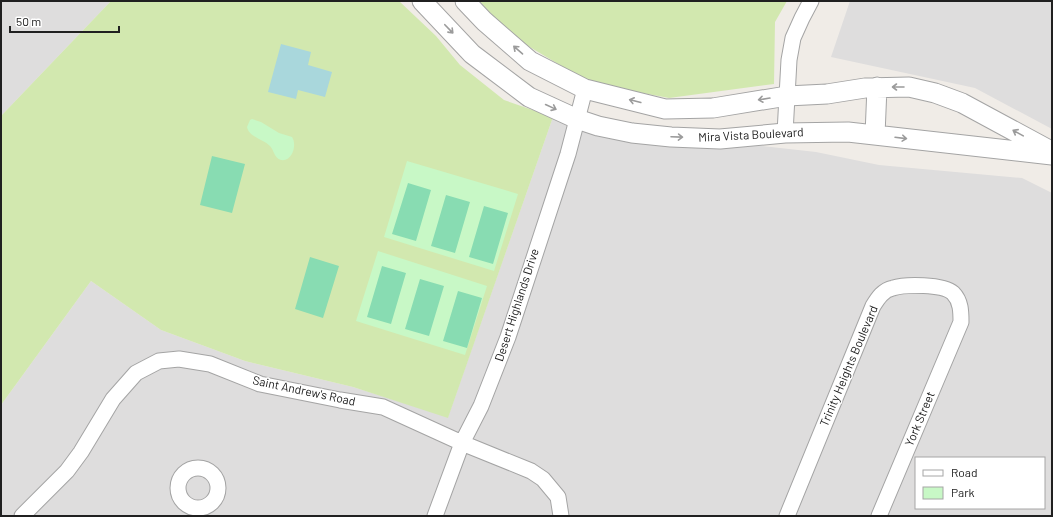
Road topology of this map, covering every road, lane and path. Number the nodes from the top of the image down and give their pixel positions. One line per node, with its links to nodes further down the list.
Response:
1 (422, 1): 7 (street, Mira Vista Boulevard, one-way to 7)
2 (465, 1): 5 (street, one-way to 2)
3 (811, 1): 6 (street)
4 (877, 87): 6 (street); 9 (street); 10 (street, one-way to 4)
5 (585, 88): 6 (street, one-way to 5); 7 (street, Desert Highlands Drive)
6 (787, 96): 8 (street)
7 (577, 119): 8 (street, Mira Vista Boulevard, one-way to 8); 13 (street, Desert Highlands Drive)
8 (786, 133): 9 (street, Mira Vista Boulevard)
9 (875, 135): 11 (street, Mira Vista Boulevard, one-way to 11)
10 (1052, 152)
11 (1052, 155)
12 (961, 322): 17 (street, Trinity Heights Boulevard); 18 (street, York Street)
13 (462, 443): 14 (street, Saint Andrew's Road); 15 (street, Desert Highlands Drive); 16 (street, Saint Andrew's Road)
14 (22, 516)
15 (435, 516)
16 (561, 516)
17 (787, 516)
18 (879, 516)

